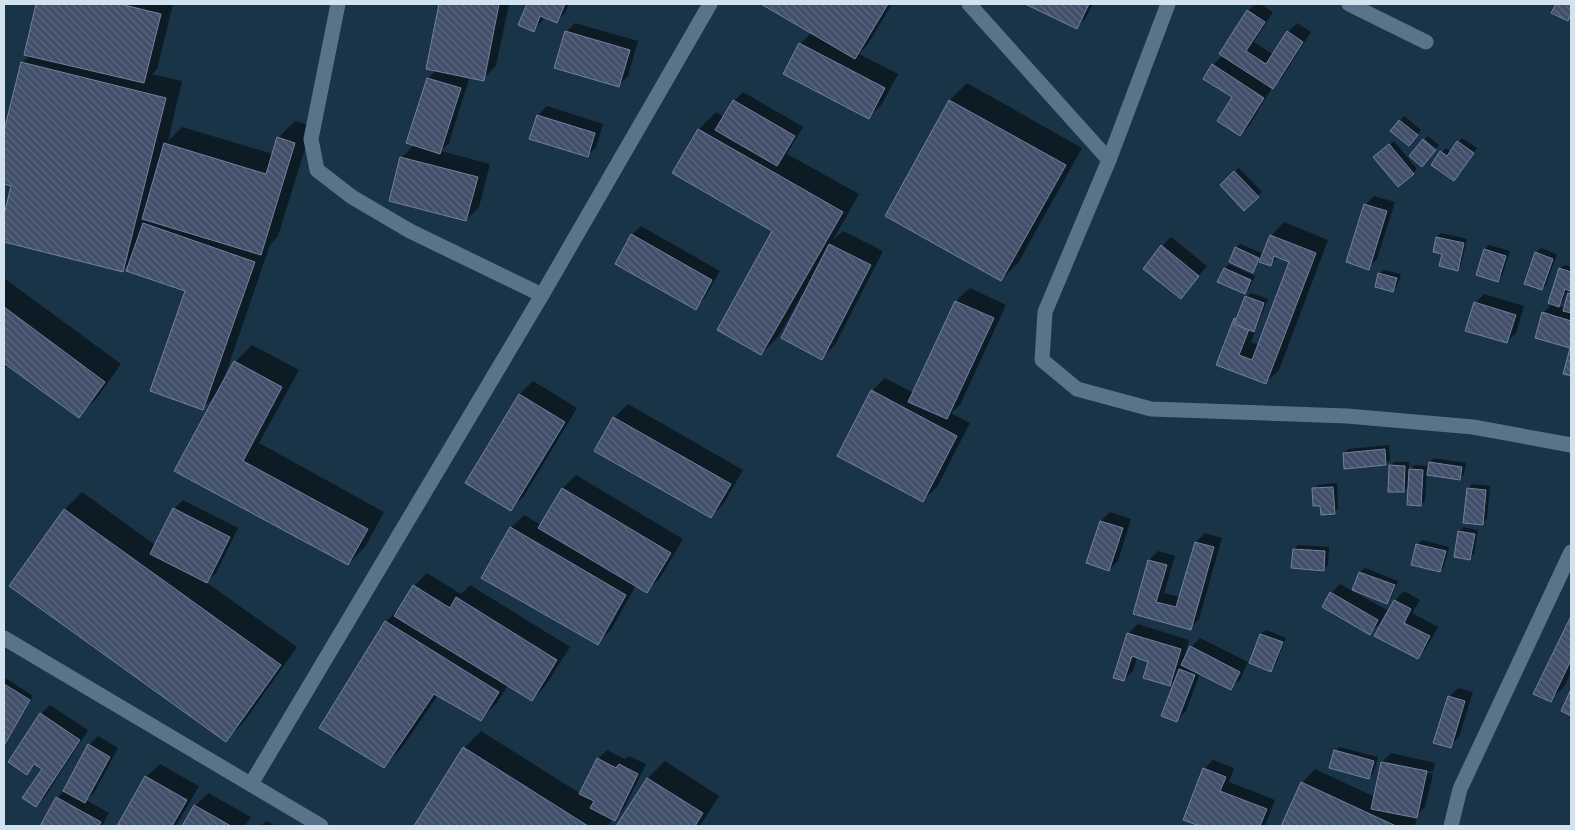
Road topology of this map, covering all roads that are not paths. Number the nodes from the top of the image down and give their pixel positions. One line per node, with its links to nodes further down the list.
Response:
1 (338, 4): 8 (street)
2 (710, 4): 8 (street)
3 (969, 4): 7 (street)
4 (1168, 4): 7 (street)
5 (1349, 4): 6 (street)
6 (1426, 42)
7 (1109, 160): 9 (street)
8 (542, 295): 12 (street)
9 (1571, 445)
10 (1571, 552): 14 (street)
11 (4, 638): 12 (street)
12 (251, 784): 13 (street)
13 (321, 826)
14 (1451, 826)

